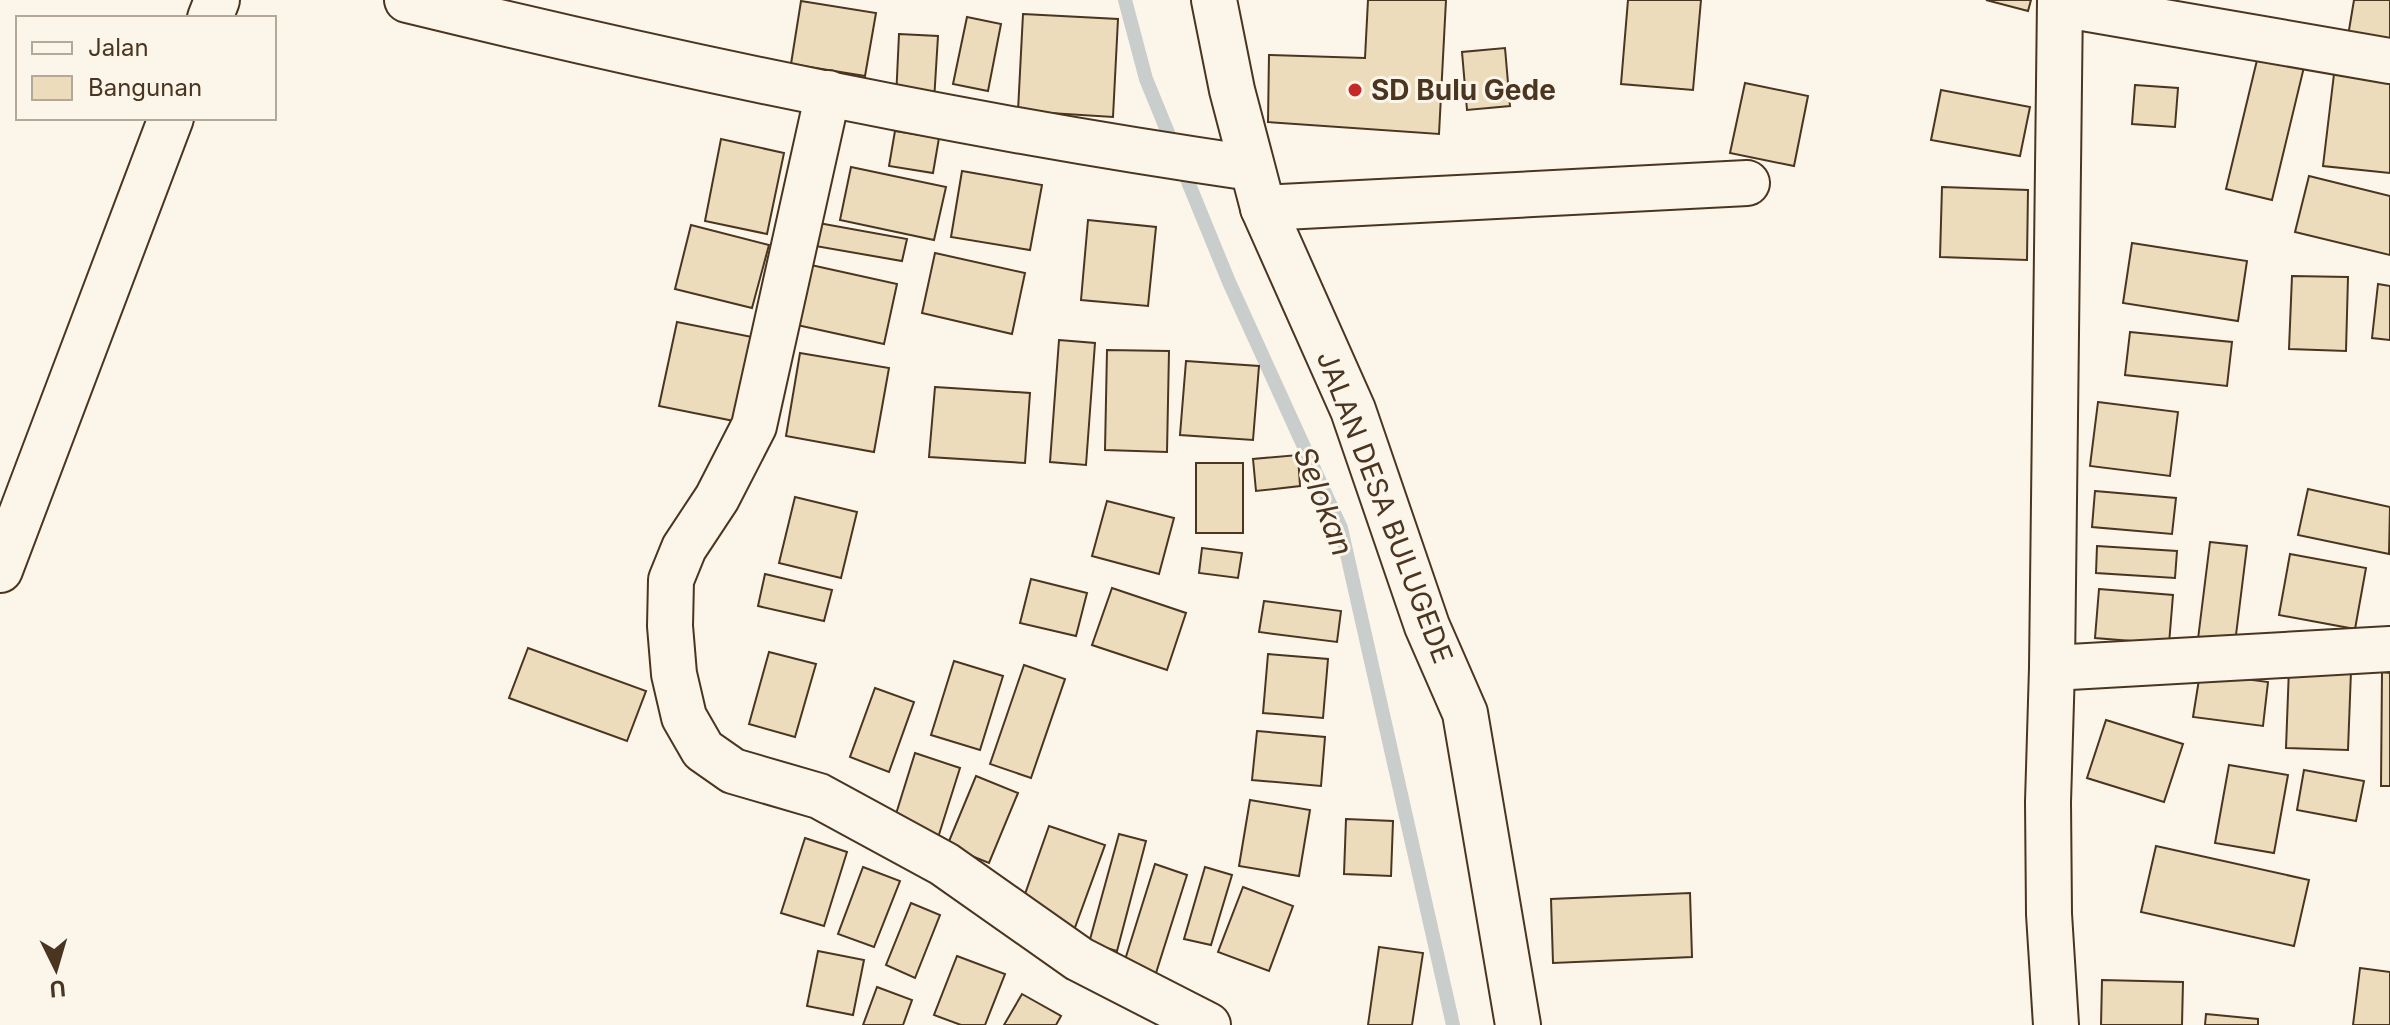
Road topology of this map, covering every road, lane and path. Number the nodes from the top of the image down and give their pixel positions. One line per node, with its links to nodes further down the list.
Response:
1 (407, 0): 5 (street)
2 (1214, 0): 8 (street, JALAN DESA BULUGEDE)
3 (2060, 2): 4 (street); 11 (street)
4 (2390, 61)
5 (828, 93): 8 (street); 12 (street)
6 (170, 120): 9 (street)
7 (1747, 183): 8 (street)
8 (1257, 188): 13 (street, JALAN DESA BULUGEDE)
9 (0, 570)
10 (2390, 649): 11 (street)
11 (2052, 668): 14 (street)
12 (1208, 1025)
13 (1518, 1025)
14 (2056, 1025)

